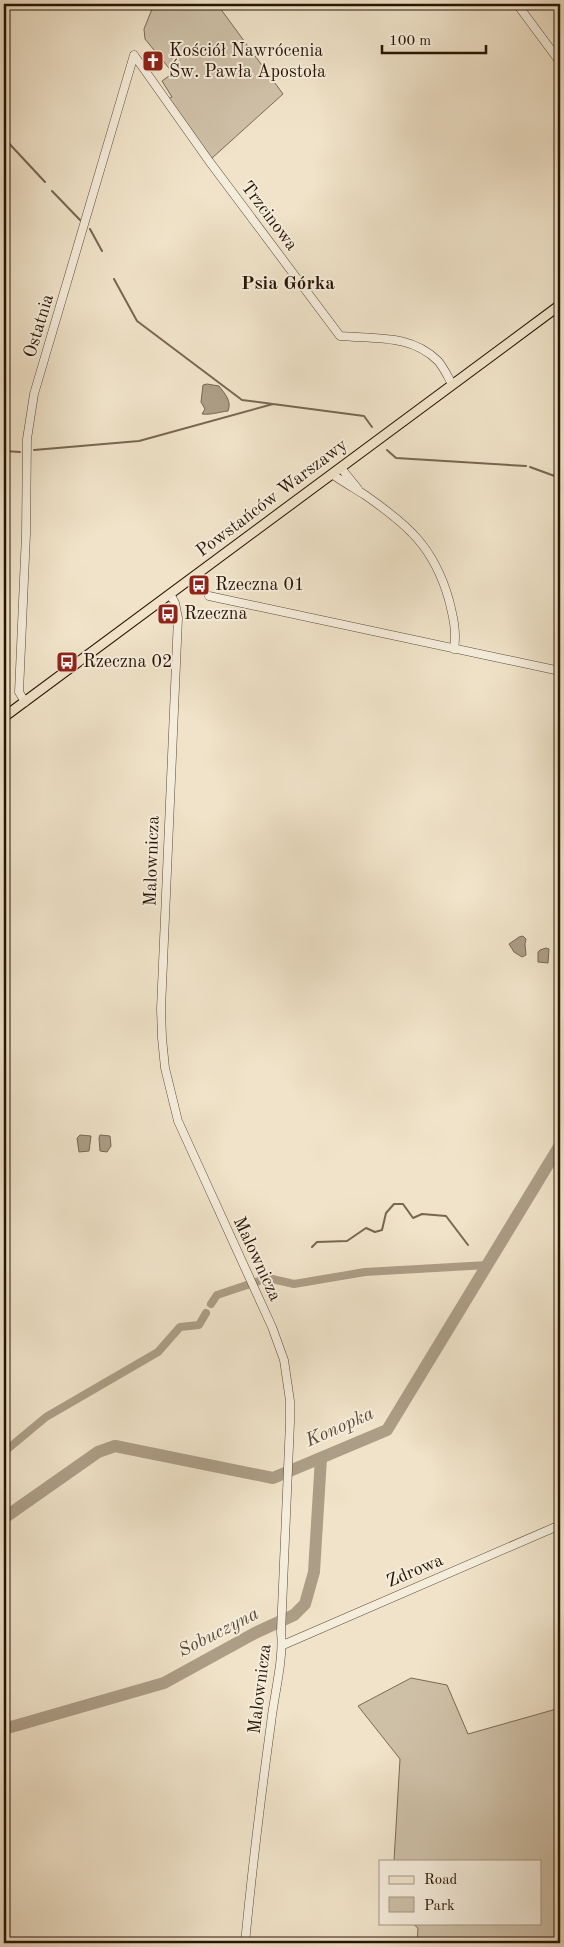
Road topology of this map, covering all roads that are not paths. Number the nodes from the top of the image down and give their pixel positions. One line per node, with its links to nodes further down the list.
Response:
1 (517, 4): 3 (street)
2 (134, 55): 5 (street, Trzcinowa); 13 (street, Ostatnia)
3 (560, 62)
4 (560, 305): 5 (main road, Powstańców Warszawy)
5 (452, 384): 6 (main road, Powstańców Warszawy)
6 (341, 468): 7 (main road, Powstańców Warszawy); 8 (street)
7 (332, 474): 8 (street); 9 (main road, Powstańców Warszawy)
8 (363, 494): 11 (street)
9 (170, 594): 13 (main road, Powstańców Warszawy); 16 (street, Malownicza)
10 (209, 596): 11 (street)
11 (454, 649): 12 (street)
12 (560, 671)
13 (25, 702): 14 (main road, Powstańców Warszawy)
14 (4, 718)
15 (560, 1525): 16 (street, Zdrowa)
16 (283, 1645): 17 (street, Malownicza)
17 (245, 1943)

